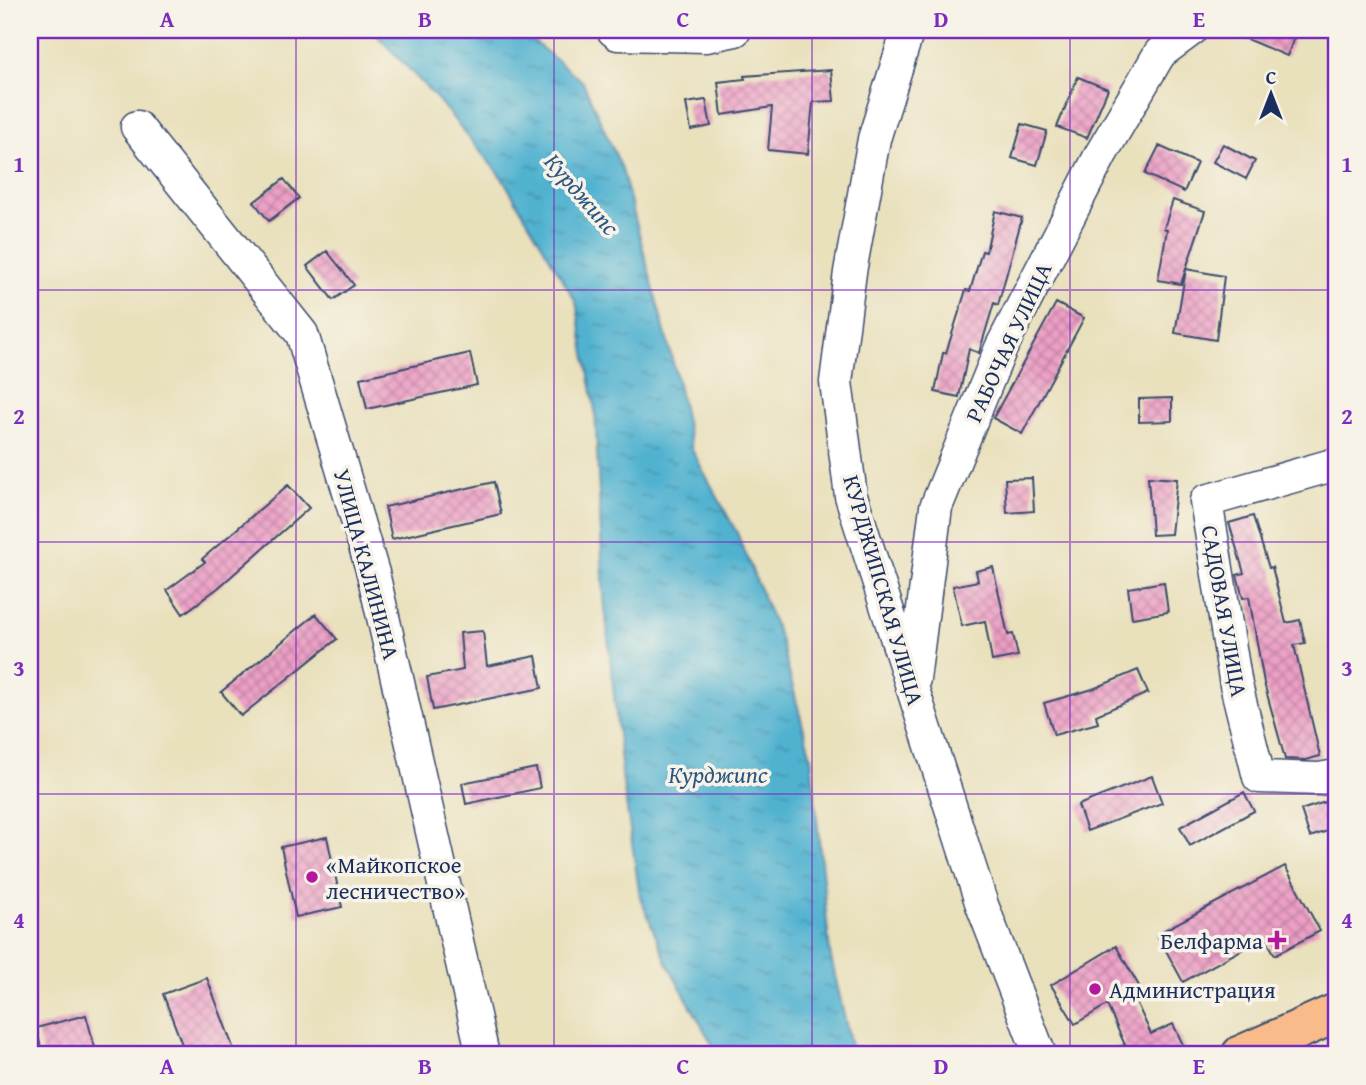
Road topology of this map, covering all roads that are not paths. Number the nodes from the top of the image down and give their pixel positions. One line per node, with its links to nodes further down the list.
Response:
1 (613, 30): 2 (street)
2 (735, 30)
3 (908, 30): 7 (street, КУРДЖИПСКАЯ УЛИЦА)
4 (1191, 30): 7 (street, РАБОЧАЯ УЛИЦА)
5 (137, 127): 10 (street, УЛИЦА КАЛИНИНА)
6 (1336, 464): 8 (street, САДОВАЯ УЛИЦА)
7 (912, 691): 11 (street, КУРДЖИПСКАЯ УЛИЦА)
8 (1336, 776)
9 (1336, 1013): 12 (main road)
10 (483, 1055)
11 (1040, 1055)
12 (1241, 1055)

